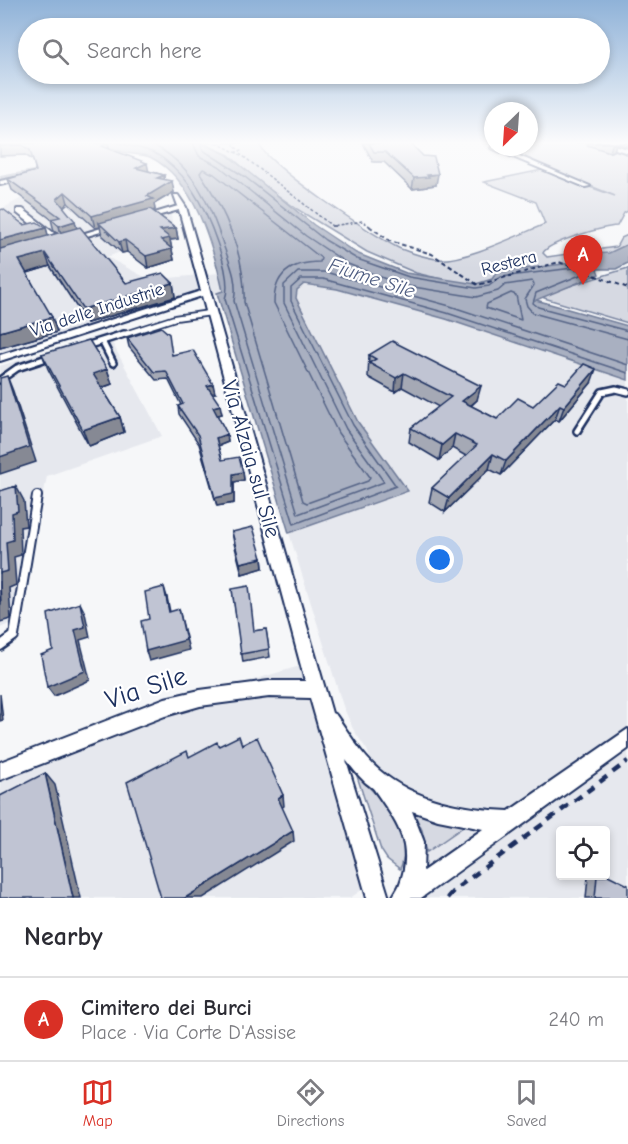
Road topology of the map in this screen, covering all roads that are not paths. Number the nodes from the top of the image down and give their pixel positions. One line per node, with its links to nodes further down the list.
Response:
1 (176, 196): 2 (street, Via Alzaia sul Sile)
2 (182, 207): 4 (street); 8 (street, Via Alzaia sul Sile)
3 (20, 211): 6 (street)
4 (138, 220)
5 (127, 223): 6 (street)
6 (60, 242): 7 (street)
7 (50, 245)
8 (204, 293): 9 (street, Via Alzaia sul Sile); 13 (street, Via delle Industrie)
9 (210, 313): 10 (lane); 20 (street, Via Alzaia sul Sile)
10 (102, 341): 11 (lane); 14 (lane)
11 (82, 347)
12 (52, 356): 15 (lane)
13 (0, 358)
14 (113, 363)
15 (0, 380)
16 (628, 392): 17 (lane)
17 (577, 431)
18 (37, 496): 19 (lane)
19 (0, 646)
20 (316, 690): 21 (street, Via Alzaia sul Sile); 23 (street, Via Sile)
21 (322, 710): 24 (street, Via Alzaia sul Sile); 27 (street, Via Alzaia sul Sile)
22 (628, 738): 25 (street)
23 (0, 771)
24 (373, 777): 25 (street, Via Alzaia sul Sile); 26 (street)
25 (512, 821): 26 (street)
26 (406, 897)
27 (378, 898)

